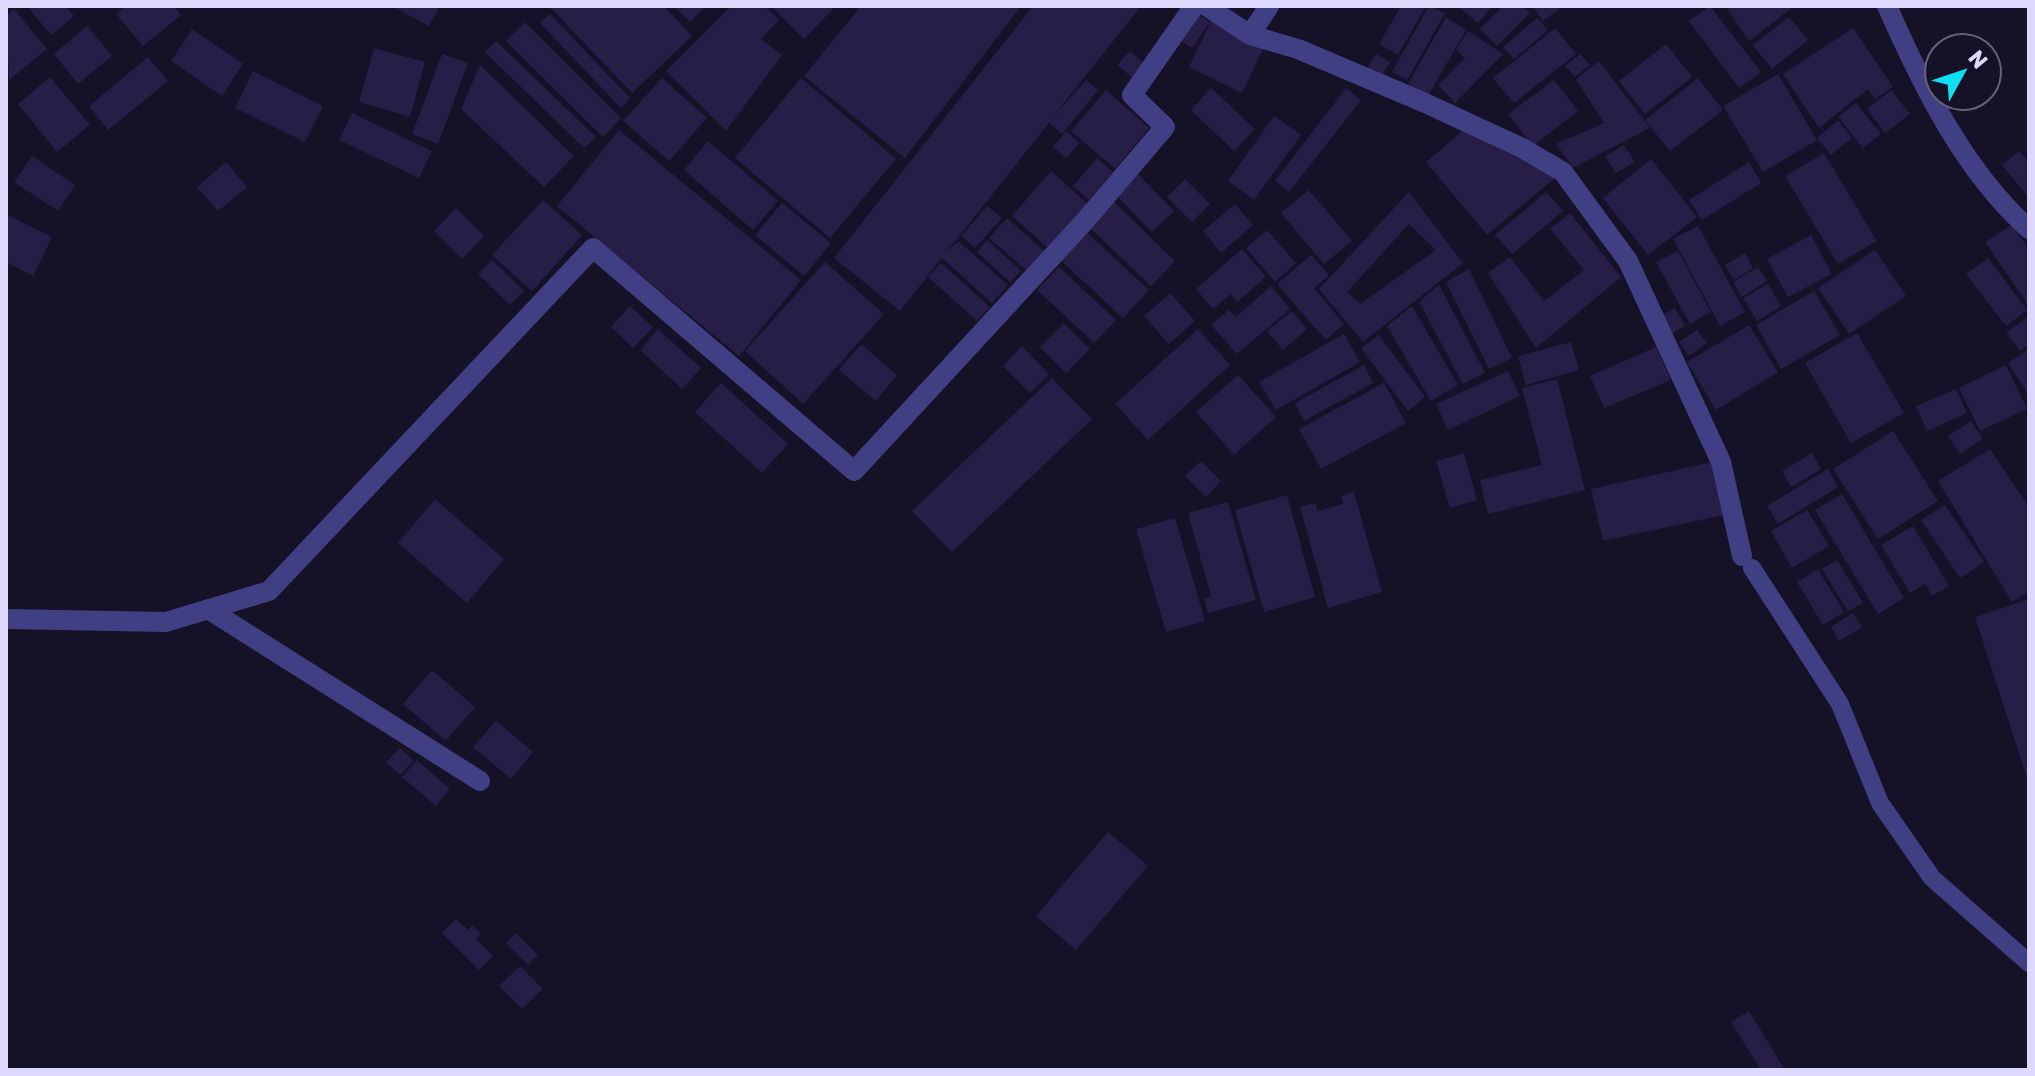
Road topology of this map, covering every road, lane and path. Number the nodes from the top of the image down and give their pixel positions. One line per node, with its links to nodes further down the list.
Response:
1 (1194, 6): 8 (street)
2 (1206, 6): 5 (street)
3 (1269, 6): 5 (street)
4 (1887, 6): 6 (street)
5 (1250, 35): 7 (street)
6 (2029, 229)
7 (1747, 562): 11 (lane)
8 (208, 609): 9 (street); 10 (street)
9 (6, 619)
10 (480, 781)
11 (2029, 963)

